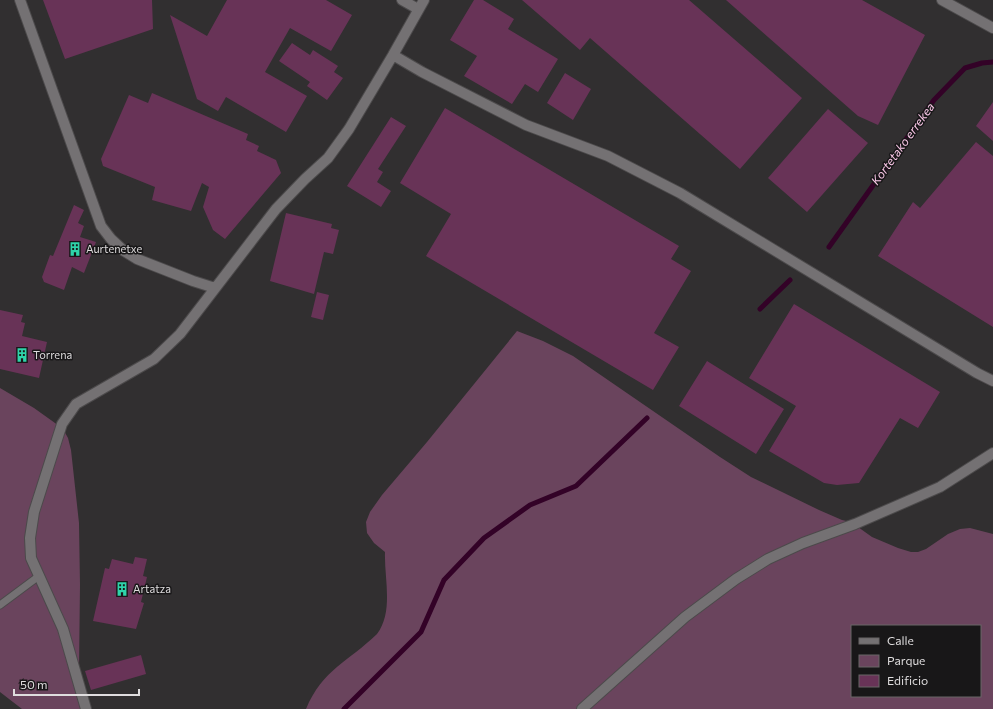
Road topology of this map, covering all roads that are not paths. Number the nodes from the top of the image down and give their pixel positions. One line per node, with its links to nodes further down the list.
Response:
1 (20, 0): 8 (street)
2 (402, 0): 5 (street)
3 (424, 0): 5 (street)
4 (942, 0): 6 (street)
5 (418, 9): 7 (street)
6 (993, 28)
7 (393, 55): 8 (street); 9 (street)
8 (215, 288): 11 (street)
9 (993, 381)
10 (993, 453): 14 (street)
11 (39, 576): 12 (lane); 13 (street)
12 (0, 605)
13 (86, 709)
14 (582, 709)

